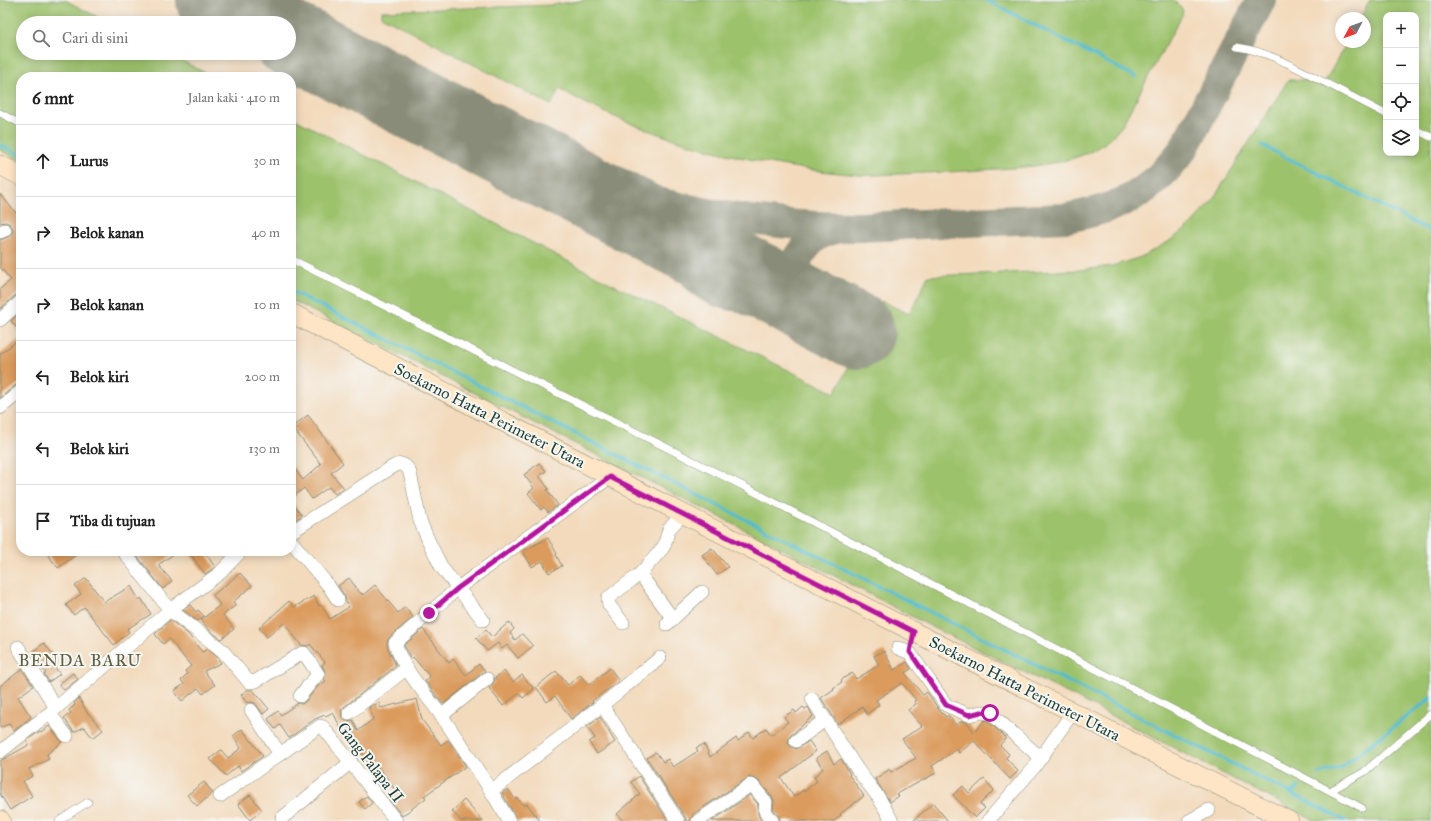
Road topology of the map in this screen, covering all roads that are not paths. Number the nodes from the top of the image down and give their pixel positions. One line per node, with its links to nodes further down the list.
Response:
1 (1237, 47): 2 (lane)
2 (1383, 112)
3 (0, 113): 4 (lane)
4 (16, 121)
5 (1419, 131): 6 (lane)
6 (1431, 137)
7 (0, 165): 8 (main road)
8 (16, 173)
9 (296, 262): 50 (lane)
10 (16, 306): 12 (street)
11 (296, 317): 15 (main road, Soekarno Hatta Perimeter Utara)
12 (0, 320)
13 (16, 395): 14 (street)
14 (0, 408)
15 (610, 477): 16 (main road, Soekarno Hatta Perimeter Utara); 22 (street)
16 (683, 514): 21 (street); 28 (main road, Soekarno Hatta Perimeter Utara)
17 (296, 529): 22 (street)
18 (296, 547): 24 (street)
19 (127, 556): 25 (street)
20 (236, 556): 25 (street)
21 (640, 574): 23 (street); 27 (street)
22 (458, 588): 26 (street); 31 (street)
23 (702, 592)
24 (338, 600)
25 (170, 610): 33 (street); 37 (street)
26 (483, 620)
27 (623, 622)
28 (914, 632): 38 (main road, Soekarno Hatta Perimeter Utara); 47 (street)
29 (18, 647): 37 (street)
30 (660, 658): 35 (street)
31 (407, 668): 39 (street); 41 (street)
32 (487, 679): 41 (street)
33 (300, 696)
34 (812, 699): 42 (street)
35 (602, 705): 49 (street); 59 (street)
36 (251, 710): 46 (street)
37 (53, 711): 43 (street); 45 (street)
38 (1073, 712): 47 (street); 65 (main road, Soekarno Hatta Perimeter Utara)
39 (349, 713)
40 (1431, 714): 50 (lane)
41 (441, 716): 49 (street)
42 (825, 720): 44 (street); 62 (street)
43 (67, 736)
44 (796, 741)
45 (0, 752)
46 (280, 754): 48 (street, Gang Palapa II); 51 (street, Gang Palapa II)
47 (1040, 758): 63 (street)
48 (351, 762): 55 (street); 57 (street, Gang Palapa II)
49 (491, 791): 58 (street)
50 (1330, 791): 53 (lane)
51 (220, 796)
52 (88, 802): 56 (lane)
53 (1362, 808)
54 (1209, 810): 64 (street)
55 (282, 818)
56 (59, 821)
57 (396, 821)
58 (509, 821)
59 (678, 821)
60 (698, 821): 61 (street)
61 (772, 821)
62 (892, 821)
63 (988, 821)
64 (1189, 821)
65 (1289, 821)

